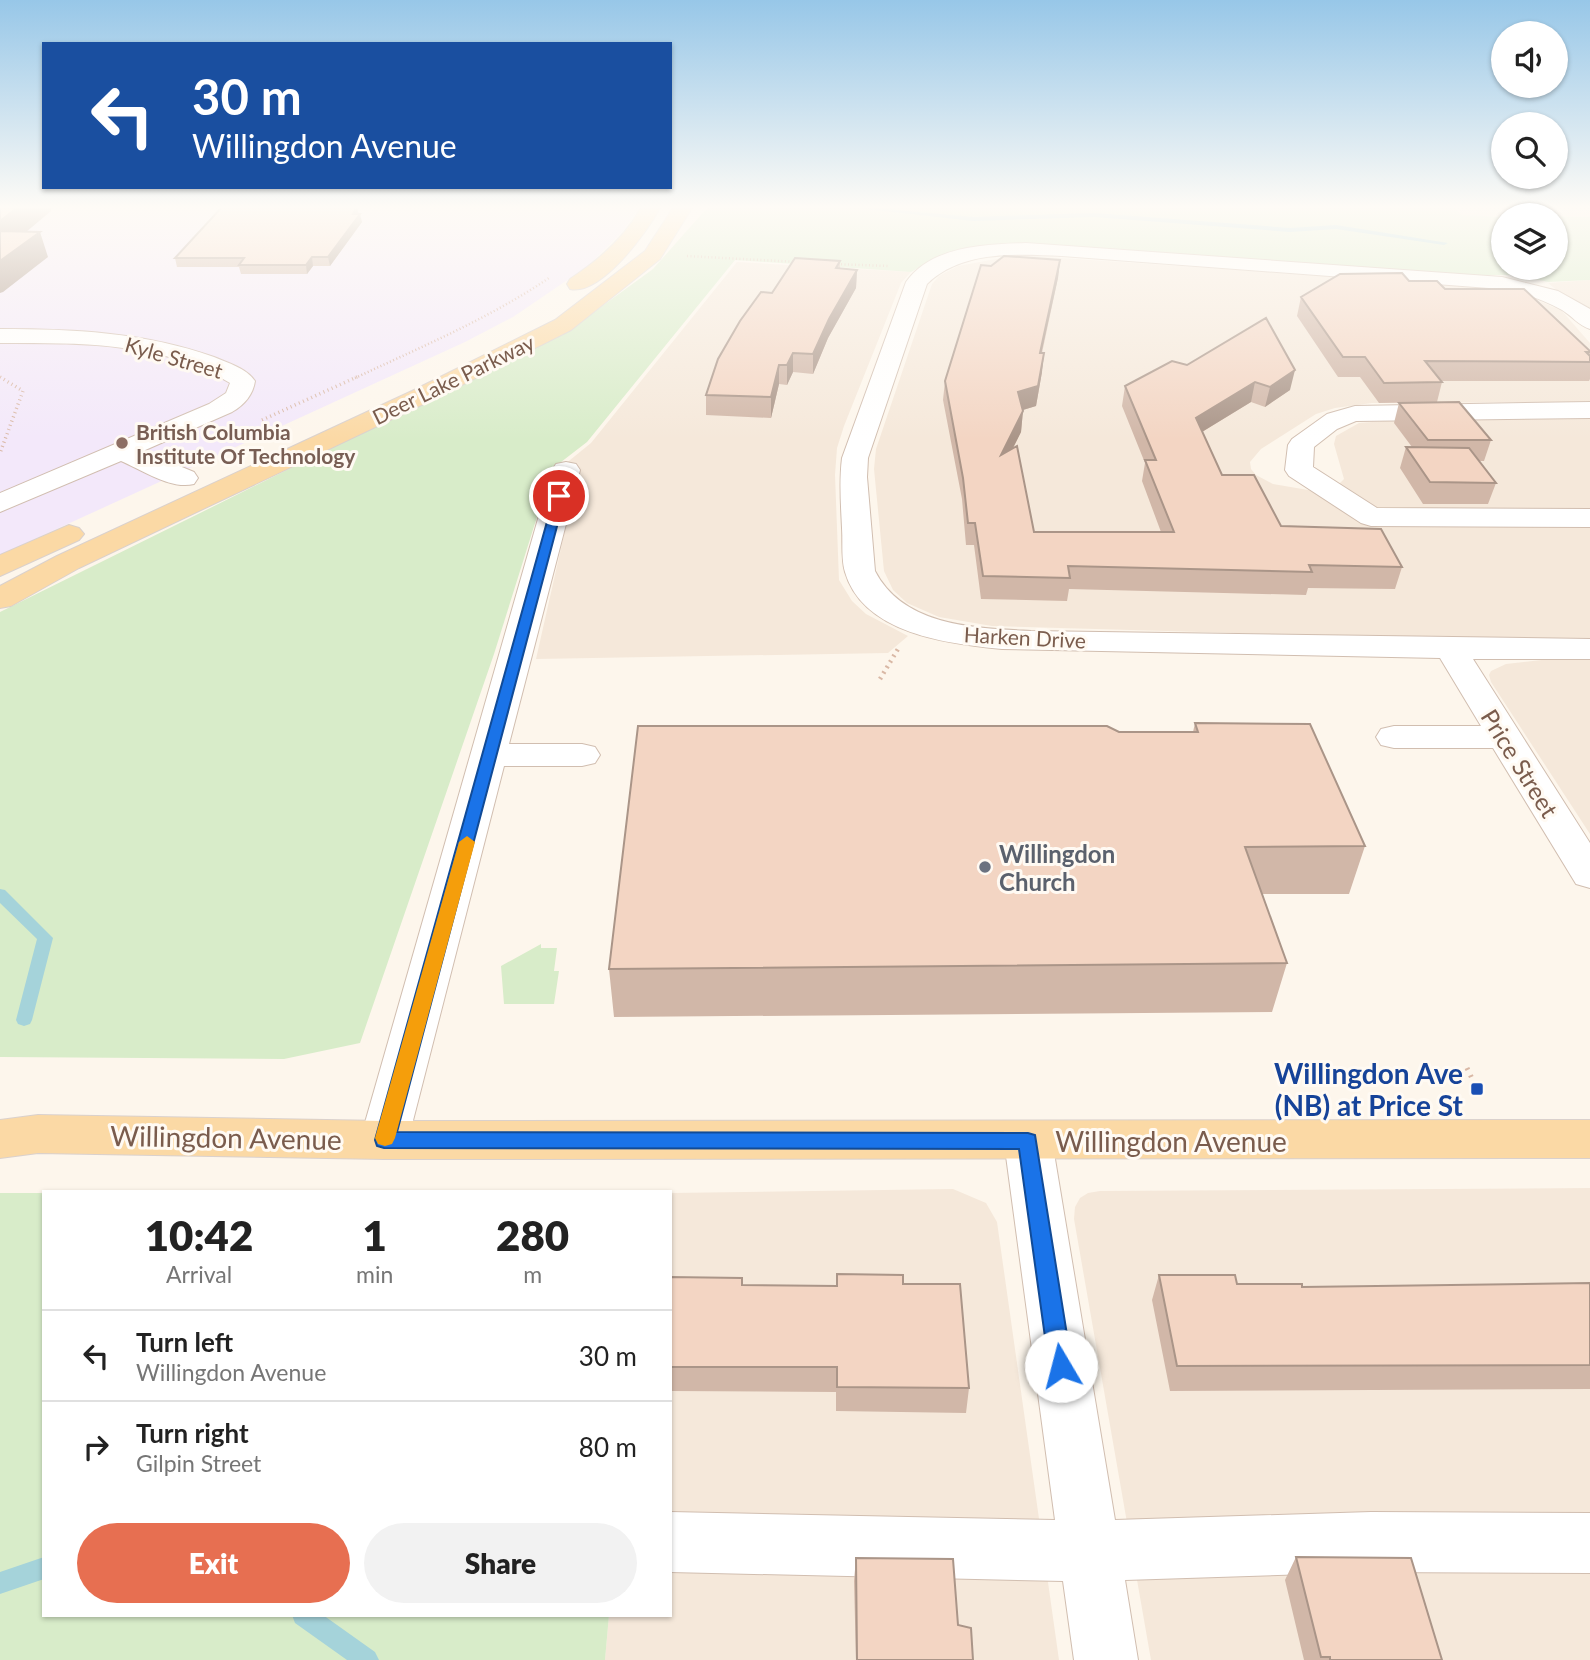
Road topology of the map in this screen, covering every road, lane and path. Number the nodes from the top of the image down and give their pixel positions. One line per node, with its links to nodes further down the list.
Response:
1 (565, 285): 5 (main road, Deer Lake Parkway)
2 (617, 285): 22 (main road, Deer Lake Parkway)
3 (916, 285): 24 (street, Harken Drive)
4 (1505, 285): 6 (street)
5 (550, 295): 9 (main road, Deer Lake Parkway); 11 (path)
6 (1590, 323)
7 (0, 336): 12 (street, Kyle Street)
8 (0, 377): 13 (path)
9 (336, 409)
10 (1590, 410): 19 (street)
11 (251, 425)
12 (123, 452): 16 (street); 18 (street, Kyle Street)
13 (0, 453)
14 (209, 467): 16 (main road)
15 (566, 470): 27 (street)
16 (184, 478): 17 (main road)
17 (159, 490)
18 (0, 503)
19 (1590, 518)
20 (86, 526): 21 (main road)
21 (0, 567)
22 (0, 598)
23 (1590, 649): 24 (street, Harken Drive)
24 (1451, 650): 26 (street, Price Street)
25 (1394, 737): 26 (street)
26 (1503, 737): 29 (street, Price Street)
27 (491, 755): 28 (street); 35 (street)
28 (582, 755)
29 (1575, 827): 30 (street, Price Street)
30 (1590, 875)
31 (1466, 1068): 32 (path)
32 (1477, 1089)
33 (13, 1131): 35 (main road, Willingdon Avenue)
34 (1590, 1139): 36 (main road, Willingdon Avenue)
35 (384, 1140): 36 (main road, Willingdon Avenue)
36 (1028, 1141): 39 (street)
37 (672, 1542): 39 (street)
38 (1588, 1547): 39 (street)
39 (1088, 1551): 40 (street)
40 (1106, 1660)

